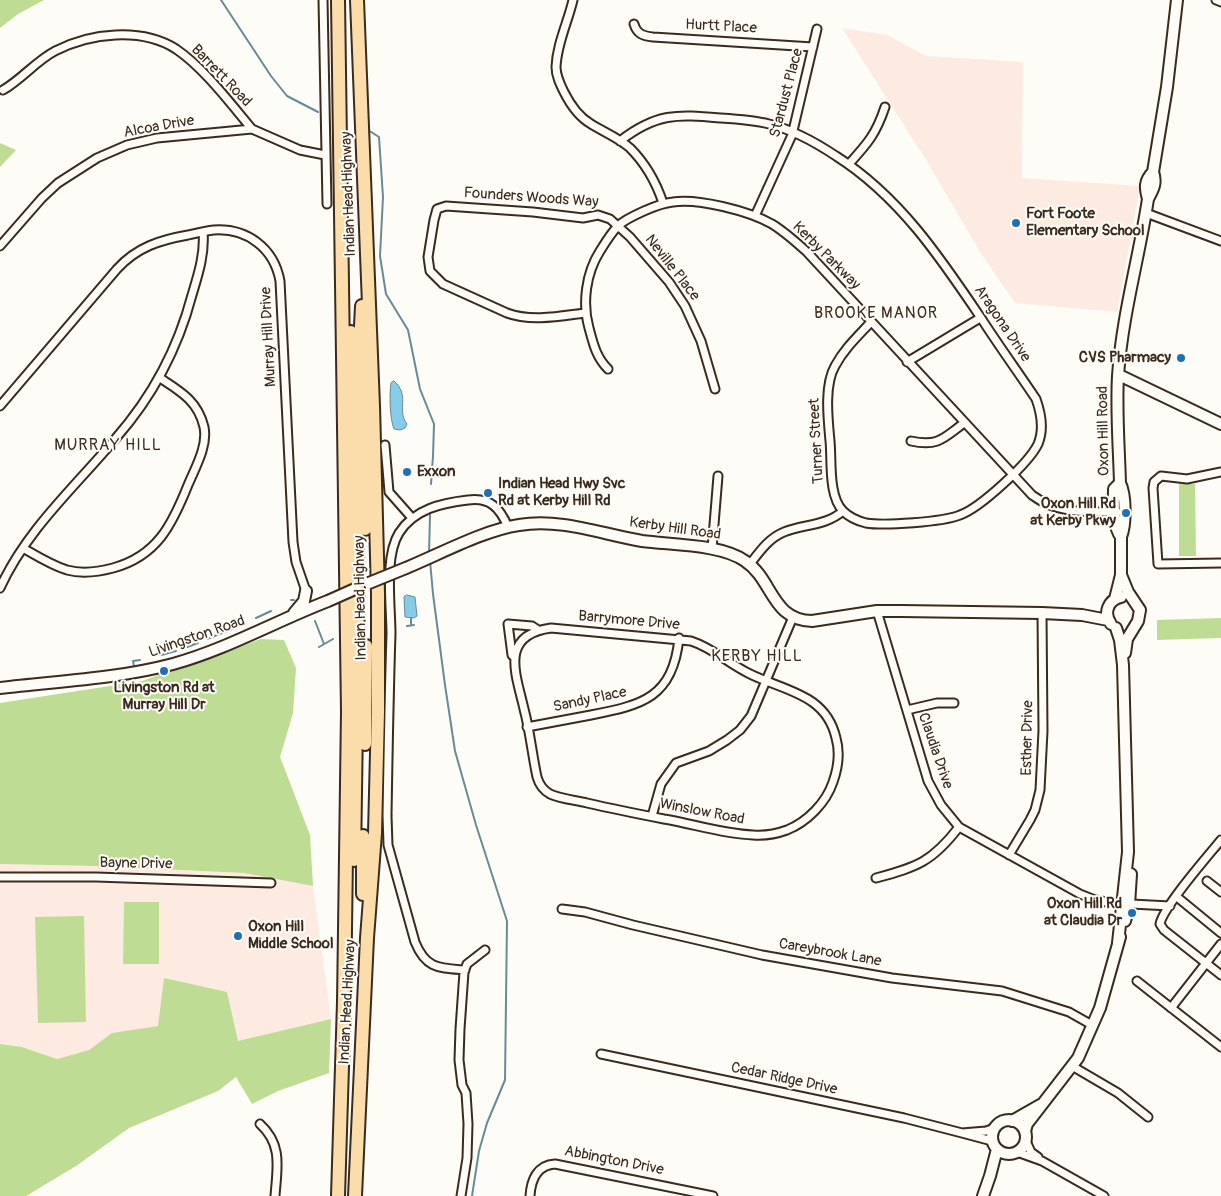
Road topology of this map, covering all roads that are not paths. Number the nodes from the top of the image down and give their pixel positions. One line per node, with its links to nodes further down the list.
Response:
1 (323, 0): 16 (street)
2 (338, 0): 18 (highway, Indian Head Highway)
3 (357, 0): 27 (highway, Indian Head Highway)
4 (573, 0): 15 (street)
5 (1177, 0): 21 (main road, Oxon Hill Road)
6 (1216, 0): 7 (street)
7 (1221, 2)
8 (634, 24): 10 (street, Hurtt Place)
9 (817, 29): 10 (street, Stardust Place)
10 (813, 47): 14 (street, Stardust Place)
11 (4, 90): 13 (street, Barrett Road)
12 (885, 107): 17 (street)
13 (252, 129): 16 (street, Alcoa Drive); 26 (street, Alcoa Drive)
14 (793, 132): 15 (street, Aragona Drive); 17 (street, Aragona Drive); 22 (street, Stardust Place)
15 (620, 141): 19 (street)
16 (325, 155): 20 (street)
17 (849, 164): 29 (street, Aragona Drive)
18 (341, 180): 53 (highway); 99 (highway, Indian Head Highway)
19 (663, 203): 22 (street, Kerby Parkway); 23 (street, Kerby Parkway)
20 (327, 204)
21 (1146, 213): 25 (street); 33 (main road, Oxon Hill Road)
22 (755, 216): 30 (street, Kerby Parkway)
23 (618, 225): 28 (street, Kerby Parkway); 28 (street, Founders Woods Way); 35 (street, Neville Place)
24 (202, 232): 34 (street); 36 (street, Murray Hill Drive); 55 (street, Murray Hill Drive)
25 (1221, 241)
26 (0, 246)
27 (367, 256): 53 (highway); 92 (highway, Indian Head Highway)
28 (585, 313): 32 (street, Kerby Parkway)
29 (980, 318): 31 (street); 42 (street, Aragona Drive)
30 (871, 322): 31 (street, Kerby Parkway); 44 (street, Turner Street)
31 (907, 362): 37 (street, Kerby Parkway)
32 (608, 369)
33 (1118, 375): 38 (main road); 45 (main road, Oxon Hill Road)
34 (160, 378): 48 (street); 48 (street)
35 (715, 389)
36 (0, 406)
37 (964, 423): 39 (street); 42 (street, Kerby Parkway)
38 (1221, 424)
39 (911, 441)
40 (385, 445): 46 (street)
41 (1219, 472): 50 (street)
42 (1012, 475): 44 (street, Aragona Drive); 45 (street, Kerby Parkway)
43 (718, 476): 49 (street)
44 (843, 511): 51 (street)
45 (1120, 512): 52 (main road)
46 (412, 518): 47 (street); 96 (street)
47 (508, 527): 49 (main road, Kerby Hill Road); 53 (main road, Kerby Hill Road, bridge)
48 (23, 548): 54 (street)
49 (712, 549): 51 (main road, Kerby Hill Road)
50 (1221, 563)
51 (750, 564): 64 (main road, Kerby Hill Road)
52 (1121, 575): 56 (main road); 57 (main road)
53 (362, 586): 58 (main road, Livingston Road, bridge); 92 (highway); 99 (highway)
54 (0, 588)
55 (306, 591): 58 (main road); 63 (main road)
56 (1116, 598): 57 (main road); 59 (main road)
57 (1134, 600): 67 (main road)
58 (328, 601): 63 (main road, Livingston Road)
59 (1108, 607): 62 (main road); 65 (main road)
60 (877, 611): 61 (main road); 64 (main road); 76 (street, Claudia Drive)
61 (1042, 613): 62 (main road); 81 (street, Esther Drive)
62 (1082, 615): 65 (main road)
63 (292, 616): 74 (main road, Livingston Road)
64 (793, 617): 73 (street)
65 (1108, 620): 68 (main road)
66 (508, 624): 69 (street, Barrymore Drive); 71 (street, Winslow Road)
67 (1135, 625): 68 (main road); 72 (main road)
68 (1116, 628): 72 (main road)
69 (538, 630): 70 (street, Barrymore Drive); 71 (street, Barrymore Drive)
70 (679, 638): 73 (street, Barrymore Drive); 77 (street, Sandy Place)
71 (514, 657): 77 (street, Winslow Road)
72 (1123, 665): 88 (main road)
73 (767, 681): 78 (street); 78 (street, Winslow Road)
74 (0, 688)
75 (954, 703): 76 (street)
76 (907, 710): 79 (street, Claudia Drive)
77 (527, 727): 78 (street, Winslow Road)
78 (652, 816)
79 (959, 827): 81 (street, Claudia Drive); 83 (street)
80 (1221, 840): 87 (street)
81 (1009, 855): 88 (street, Claudia Drive)
82 (0, 877): 85 (street, Bayne Drive)
83 (876, 878)
84 (1207, 882): 86 (street)
85 (271, 883)
86 (1221, 892)
87 (1177, 897): 89 (street); 91 (street)
88 (1125, 904): 89 (street, Claudia Drive); 101 (main road)
89 (1170, 906): 95 (street)
90 (562, 910): 101 (street, Careybrook Lane)
91 (1221, 934)
92 (367, 938): 118 (highway, Indian Head Highway)
93 (1221, 944): 95 (street)
94 (485, 950): 96 (street)
95 (1207, 964): 97 (street); 100 (street)
96 (465, 970): 119 (street)
97 (1221, 975)
98 (1137, 981): 100 (street)
99 (344, 1002): 117 (highway, Indian Head Highway)
100 (1171, 1008): 102 (street)
101 (1092, 1025): 104 (main road)
102 (1221, 1047)
103 (601, 1054): 110 (street, Cedar Ridge Drive)
104 (1072, 1066): 105 (main road); 106 (street)
105 (1043, 1104): 107 (main road); 111 (main road)
106 (1148, 1117)
107 (1012, 1121): 109 (main road); 111 (main road)
108 (260, 1124): 116 (street)
109 (995, 1128): 110 (street, Cedar Ridge Drive); 112 (main road)
110 (962, 1133): 112 (street, Cedar Ridge Drive)
111 (1025, 1135): 113 (main road); 114 (street)
112 (995, 1145): 113 (main road); 115 (main road)
113 (1014, 1153): 114 (street); 115 (main road)
114 (1042, 1161): 123 (street)
115 (990, 1176): 122 (main road)
116 (275, 1196)
117 (338, 1196)
118 (355, 1196)
119 (461, 1196)
120 (530, 1196): 121 (street, Abbington Drive)
121 (713, 1196)
122 (983, 1196)
123 (1104, 1196)

